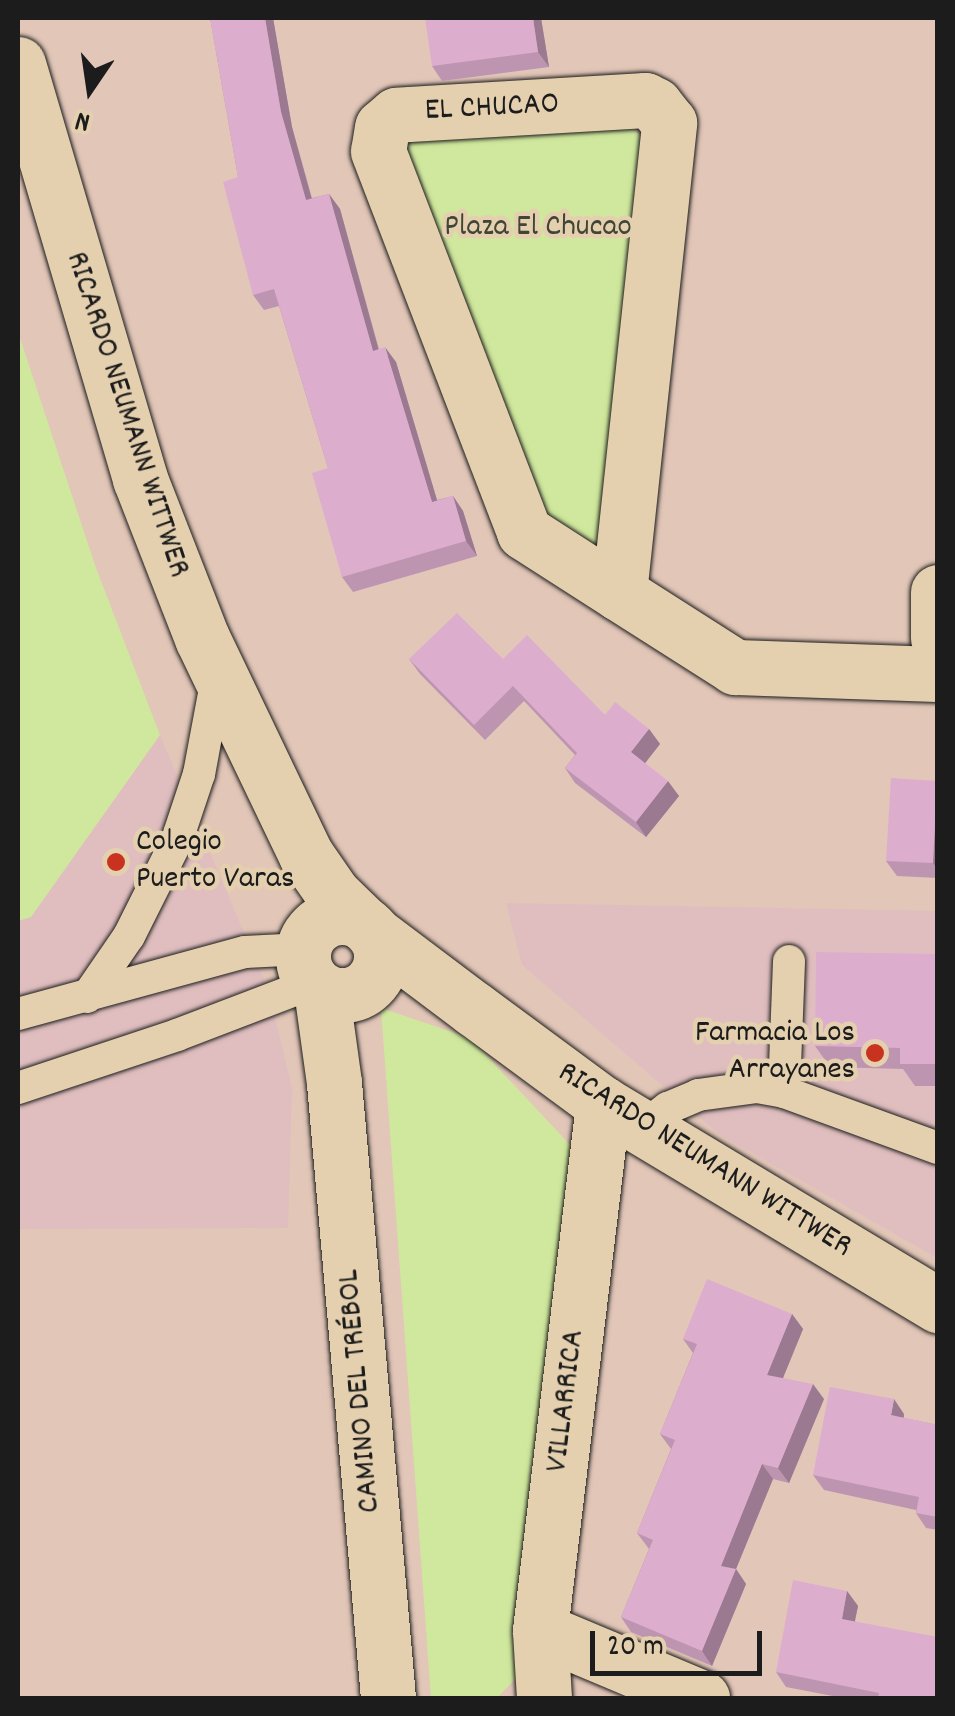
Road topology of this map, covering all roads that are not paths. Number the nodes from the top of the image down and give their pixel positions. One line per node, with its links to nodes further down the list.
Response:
1 (18, 64): 5 (street, RICARDO NEUMANN WITTWER)
2 (938, 592): 4 (street)
3 (619, 593): 3 (street, EL CHUCAO); 6 (street, EL CHUCAO)
4 (938, 638)
5 (218, 673): 7 (street, RICARDO NEUMANN WITTWER); 9 (lane)
6 (938, 674)
7 (340, 960): 9 (lane); 11 (lane); 13 (street, RICARDO NEUMANN WITTWER); 17 (street, CAMINO DEL TRÉBOL)
8 (789, 961): 12 (lane)
9 (87, 997): 10 (lane)
10 (18, 1014)
11 (18, 1088)
12 (784, 1092): 13 (lane); 14 (lane)
13 (622, 1116): 15 (street, RICARDO NEUMANN WITTWER); 16 (street, VILLARRICA)
14 (938, 1148)
15 (938, 1306)
16 (540, 1630): 18 (street, VILLARRICA); 19 (street)
17 (388, 1698)
18 (544, 1698)
19 (702, 1698)

